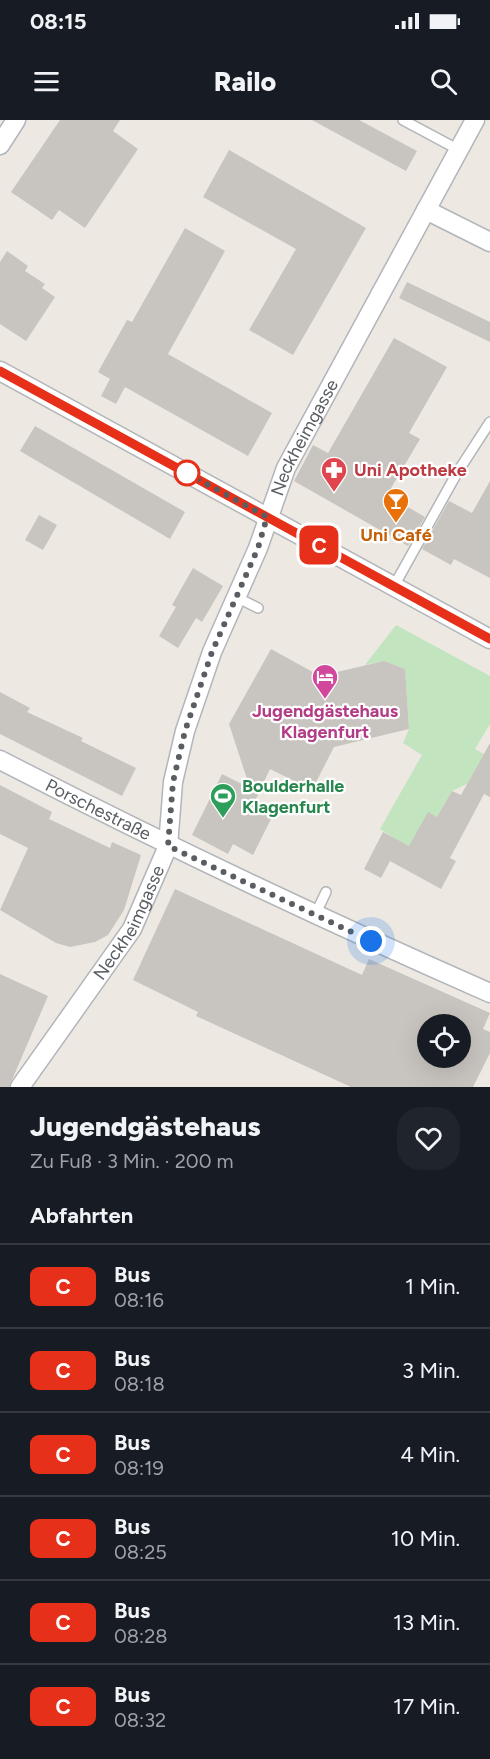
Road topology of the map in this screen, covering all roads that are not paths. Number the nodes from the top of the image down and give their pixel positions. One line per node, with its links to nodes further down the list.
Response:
1 (16, 120): 4 (street)
2 (404, 120): 5 (lane)
3 (475, 120): 5 (street, Neckheimgasse)
4 (0, 145)
5 (459, 150): 6 (street, Neckheimgasse)
6 (426, 210): 7 (street); 10 (street, Neckheimgasse)
7 (490, 242)
8 (0, 371): 10 (street)
9 (490, 422): 11 (lane)
10 (267, 517): 11 (street); 12 (street, Neckheimgasse)
11 (394, 586): 14 (street)
12 (237, 597): 13 (lane); 16 (street, Neckheimgasse)
13 (258, 608)
14 (490, 639)
15 (0, 760): 16 (street, Porschestraße)
16 (168, 846): 18 (street, Porschestraße); 20 (street, Neckheimgasse)
17 (326, 892): 18 (lane)
18 (315, 915): 19 (street, Porschestraße)
19 (490, 993)
20 (20, 1087)

